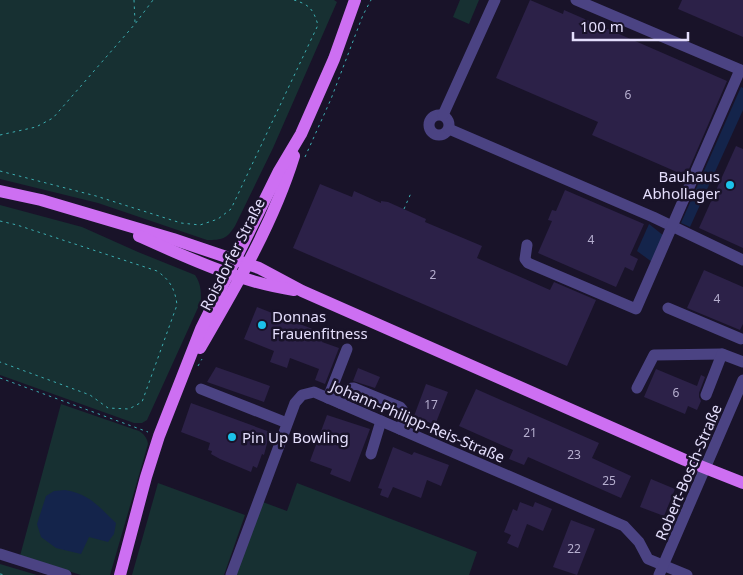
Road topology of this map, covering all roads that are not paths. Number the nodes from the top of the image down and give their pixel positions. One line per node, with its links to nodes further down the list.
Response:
1 (355, 0): 7 (main road, Roisdorfer Straße)
2 (495, 0): 5 (street)
3 (576, 0): 4 (street)
4 (742, 71): 10 (street)
5 (443, 116): 6 (street); 6 (street)
6 (449, 129): 10 (street)
7 (301, 134): 12 (main road, Roisdorfer Straße); 14 (main road, Roisdorfer Straße)
8 (0, 192): 9 (main road)
9 (100, 218): 12 (main road); 15 (main road)
10 (672, 226): 11 (street); 13 (street)
11 (527, 245)
12 (235, 260): 14 (main road); 15 (main road, Roisdorfer Straße)
13 (743, 260)
14 (248, 264): 15 (main road, Roisdorfer Straße); 16 (main road)
15 (234, 276): 16 (main road); 37 (main road, Roisdorfer Straße)
16 (302, 291): 32 (main road)
17 (668, 308): 18 (street)
18 (742, 338)
19 (347, 349): 26 (street)
20 (722, 354): 21 (street); 23 (street); 25 (street)
21 (743, 362)
22 (743, 380): 34 (street, Robert-Bosch-Straße)
23 (638, 388)
24 (202, 389): 29 (street)
25 (706, 395)
26 (328, 398): 27 (street, Johann-Philipp-Reis-Straße); 29 (street, Johann-Philipp-Reis-Straße)
27 (340, 403): 28 (street, Johann-Philipp-Reis-Straße); 30 (street)
28 (382, 421): 30 (street, Johann-Philipp-Reis-Straße); 31 (street)
29 (287, 423): 38 (street, Johann-Philipp-Reis-Straße)
30 (400, 429): 34 (street, Johann-Philipp-Reis-Straße)
31 (371, 454)
32 (743, 484)
33 (0, 554): 35 (street)
34 (662, 570): 39 (street, Johann-Philipp-Reis-Straße)
35 (53, 573): 36 (street)
36 (66, 575)
37 (120, 575)
38 (231, 575)
39 (687, 575)

